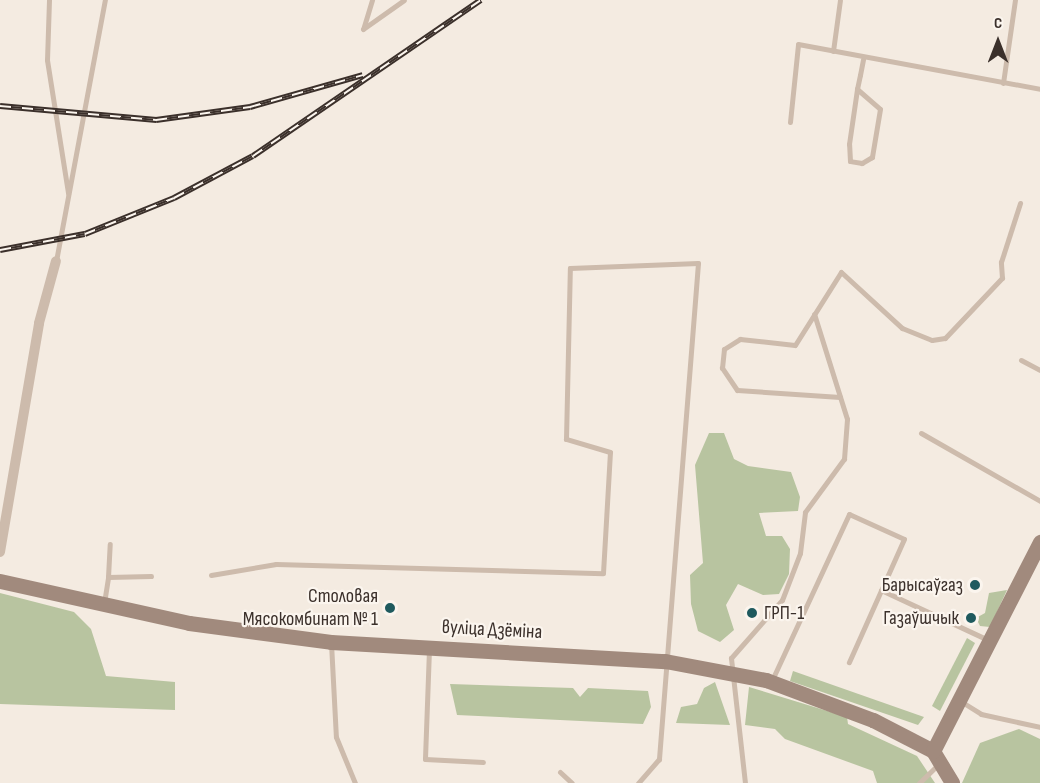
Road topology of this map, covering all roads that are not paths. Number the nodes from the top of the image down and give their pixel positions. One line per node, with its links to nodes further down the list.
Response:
1 (49, 0): 13 (lane)
2 (105, 0): 13 (lane)
3 (372, 0): 4 (lane)
4 (404, 0)
5 (840, 0): 7 (lane)
6 (1015, 0): 9 (lane)
7 (832, 51): 8 (lane); 12 (lane)
8 (863, 58): 9 (lane); 10 (lane)
9 (1003, 82): 11 (lane)
10 (857, 89): 10 (lane)
11 (1040, 89)
12 (790, 122)
13 (69, 198): 15 (lane)
14 (1020, 203): 16 (lane)
15 (56, 261): 22 (street)
16 (814, 314): 19 (lane); 19 (lane)
17 (1022, 360): 18 (lane)
18 (1040, 370)
19 (840, 397): 37 (lane)
20 (921, 433): 21 (lane)
21 (1040, 501)
22 (2, 523): 25 (street)
23 (1040, 542): 33 (main road)
24 (110, 544): 28 (lane)
25 (0, 552)
26 (211, 575): 35 (lane)
27 (151, 576): 28 (lane)
28 (108, 577): 31 (lane)
29 (0, 582): 31 (main road, вуліца Дзёміна)
30 (881, 590): 33 (lane); 36 (lane); 38 (lane)
31 (104, 604): 32 (main road, вуліца Дзёміна)
32 (331, 642): 34 (main road, вуліца Дзёміна); 44 (lane)
33 (992, 642): 39 (main road)
34 (429, 647): 35 (main road, вуліца Дзёміна); 42 (lane)
35 (665, 661): 37 (main road, вуліца Дзёміна); 46 (lane)
36 (849, 662)
37 (732, 674): 38 (main road, вуліца Дзёміна); 47 (lane)
38 (771, 682): 41 (main road, вуліца Дзёміна)
39 (962, 702): 40 (lane); 41 (main road)
40 (1040, 726)
41 (938, 756): 48 (lane); 49 (main road)
42 (483, 762)
43 (560, 772): 45 (lane)
44 (355, 783)
45 (572, 783)
46 (638, 783)
47 (746, 783)
48 (919, 783)
49 (952, 783)

